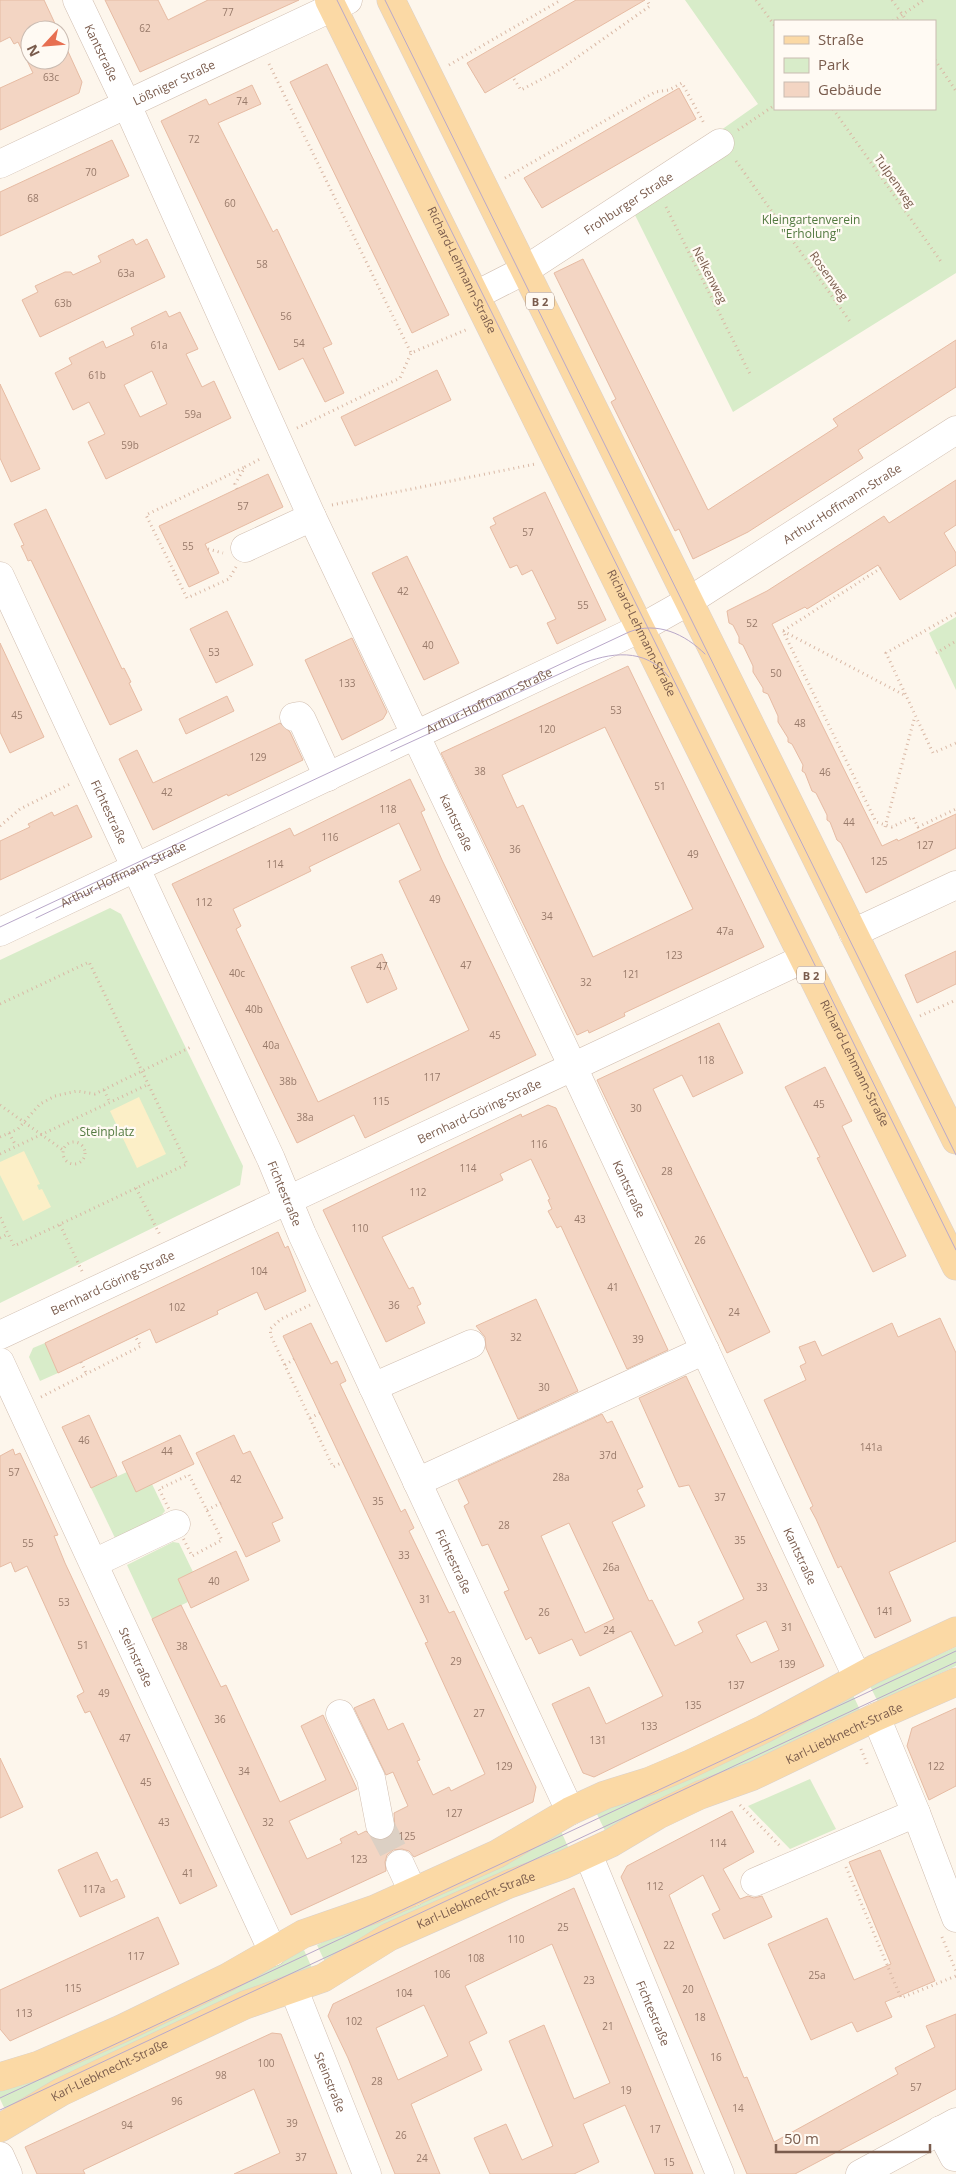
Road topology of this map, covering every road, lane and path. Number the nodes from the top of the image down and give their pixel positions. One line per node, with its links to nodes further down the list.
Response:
1 (77, 0): 18 (street, Kantstraße)
2 (391, 0): 15 (main road, B 2)
3 (561, 0): 15 (path)
4 (647, 0): 16 (path)
5 (756, 0): 12 (path)
6 (892, 0): 9 (path)
7 (924, 0): 9 (path)
8 (337, 2): 13 (street, Lößniger Straße); 27 (main road, Richard-Lehmann-Straße / B 2)
9 (903, 15): 10 (path); 11 (path)
10 (896, 20)
11 (906, 20)
12 (774, 25)
13 (259, 43): 18 (street, Lößniger Straße); 30 (path)
14 (936, 61): 17 (path)
15 (429, 76): 24 (main road, B 2)
16 (514, 79)
17 (956, 91)
18 (127, 105): 22 (street, Lößniger Straße); 33 (street, Kantstraße)
19 (774, 106): 21 (path)
20 (834, 110): 25 (path, Tulpenweg)
21 (716, 146): 23 (street, Frohburger Straße); 24 (path, Rosenweg); 28 (path, Rosenweg)
22 (0, 164)
23 (656, 185): 26 (street, Frohburger Straße); 31 (path, Nelkenweg)
24 (485, 189): 26 (main road, B 2)
25 (942, 263)
26 (525, 270): 27 (street, Frohburger Straße); 41 (main road, B 2)
27 (476, 295): 34 (main road, Richard-Lehmann-Straße / B 2)
28 (851, 323)
29 (472, 327): 30 (path)
30 (411, 353): 33 (path)
31 (750, 374)
32 (956, 430): 41 (street, Arthur-Hoffmann-Straße)
33 (278, 444): 35 (path); 37 (street, Kantstraße)
34 (557, 460): 37 (path); 43 (main road, Richard-Lehmann-Straße / B 2)
35 (245, 466): 36 (path); 38 (path)
36 (237, 489)
37 (310, 513): 38 (street); 50 (street, Kantstraße)
38 (242, 556)
39 (881, 568): 44 (path)
40 (0, 576): 52 (street, Fichtestraße)
41 (689, 601): 43 (street, Arthur-Hoffmann-Straße); 60 (main road, B 2)
42 (956, 613): 47 (path)
43 (641, 628): 50 (street, Arthur-Hoffmann-Straße); 61 (main road, Richard-Lehmann-Straße / B 2)
44 (783, 631): 47 (path); 56 (path)
45 (956, 641): 46 (path)
46 (936, 653)
47 (906, 696): 48 (path)
48 (915, 716): 51 (path); 56 (path)
49 (294, 717): 53 (street)
50 (416, 735): 53 (street, Arthur-Hoffmann-Straße); 66 (street, Kantstraße)
51 (956, 743)
52 (92, 773): 55 (path); 57 (street, Fichtestraße)
53 (328, 777): 57 (street, Arthur-Hoffmann-Straße)
54 (956, 809): 56 (path)
55 (0, 826)
56 (885, 827)
57 (135, 867): 59 (street, Arthur-Hoffmann-Straße); 65 (street, Fichtestraße)
58 (956, 885): 60 (street)
59 (0, 932)
60 (853, 933): 64 (main road, B 2)
61 (803, 958): 66 (street, Bernhard-Göring-Straße); 87 (main road, Richard-Lehmann-Straße / B 2)
62 (956, 1000): 64 (path)
63 (0, 1004): 67 (path)
64 (900, 1026): 75 (main road, B 2)
65 (214, 1036): 67 (path); 81 (street, Fichtestraße)
66 (573, 1067): 81 (street, Bernhard-Göring-Straße); 93 (street, Kantstraße)
67 (142, 1071): 68 (path); 69 (path)
68 (149, 1084): 70 (path); 80 (path)
69 (104, 1090): 70 (path); 72 (path)
70 (110, 1103): 74 (path)
71 (0, 1105): 72 (path)
72 (25, 1121): 73 (path); 74 (path)
73 (9, 1133): 76 (path); 77 (path)
74 (42, 1134): 77 (path); 78 (path)
75 (955, 1134)
76 (0, 1137)
77 (16, 1146): 79 (path)
78 (63, 1150): 78 (path)
79 (0, 1154)
80 (136, 1188): 83 (path); 86 (path)
81 (288, 1200): 86 (street, Bernhard-Göring-Straße); 89 (street, Fichtestraße)
82 (0, 1217): 84 (path)
83 (60, 1224): 84 (path); 88 (path)
84 (8, 1234): 85 (path)
85 (0, 1238)
86 (170, 1255): 88 (street, Bernhard-Göring-Straße)
87 (956, 1266)
88 (93, 1291): 90 (street, Bernhard-Göring-Straße)
89 (330, 1295): 97 (path); 99 (street, Fichtestraße)
90 (0, 1335)
91 (135, 1336): 98 (path)
92 (471, 1344): 99 (street)
93 (705, 1350): 104 (street); 110 (street, Kantstraße)
94 (294, 1359): 97 (path)
95 (0, 1362): 100 (street, Steinstraße)
96 (81, 1362): 98 (path)
97 (285, 1365): 102 (path)
98 (86, 1373): 100 (path)
99 (373, 1387): 104 (street, Fichtestraße)
100 (20, 1407): 108 (street, Steinstraße)
101 (320, 1413): 102 (path)
102 (310, 1418): 103 (path)
103 (343, 1462)
104 (417, 1482): 115 (street, Fichtestraße)
105 (220, 1503): 106 (path)
106 (206, 1510)
107 (176, 1524): 108 (street)
108 (94, 1563): 127 (street, Steinstraße)
109 (956, 1631): 110 (main road)
110 (858, 1677): 115 (main road)
111 (956, 1682): 113 (main road, Karl-Liebknecht-Straße)
112 (340, 1714): 117 (street)
113 (876, 1717): 116 (street); 118 (main road, Karl-Liebknecht-Straße)
114 (736, 1800): 121 (path)
115 (570, 1811): 125 (main road)
116 (916, 1813): 121 (street); 126 (street)
117 (380, 1825)
118 (588, 1854): 131 (main road, Karl-Liebknecht-Straße); 139 (street, Fichtestraße)
119 (844, 1862): 124 (path)
120 (400, 1864): 125 (street)
121 (797, 1864): 122 (street)
122 (755, 1882)
123 (859, 1886): 124 (path)
124 (855, 1888): 130 (path)
125 (413, 1892): 127 (main road)
126 (956, 1918)
127 (273, 1952): 132 (main road)
128 (954, 1966): 129 (path)
129 (956, 1971)
130 (956, 1976)
131 (294, 1990): 134 (main road, Karl-Liebknecht-Straße); 138 (street, Steinstraße)
132 (0, 2077)
133 (948, 2126): 136 (street); 140 (street)
134 (0, 2128)
135 (0, 2156): 137 (street)
136 (954, 2157)
137 (8, 2174)
138 (367, 2174)
139 (720, 2174)
140 (860, 2174)

